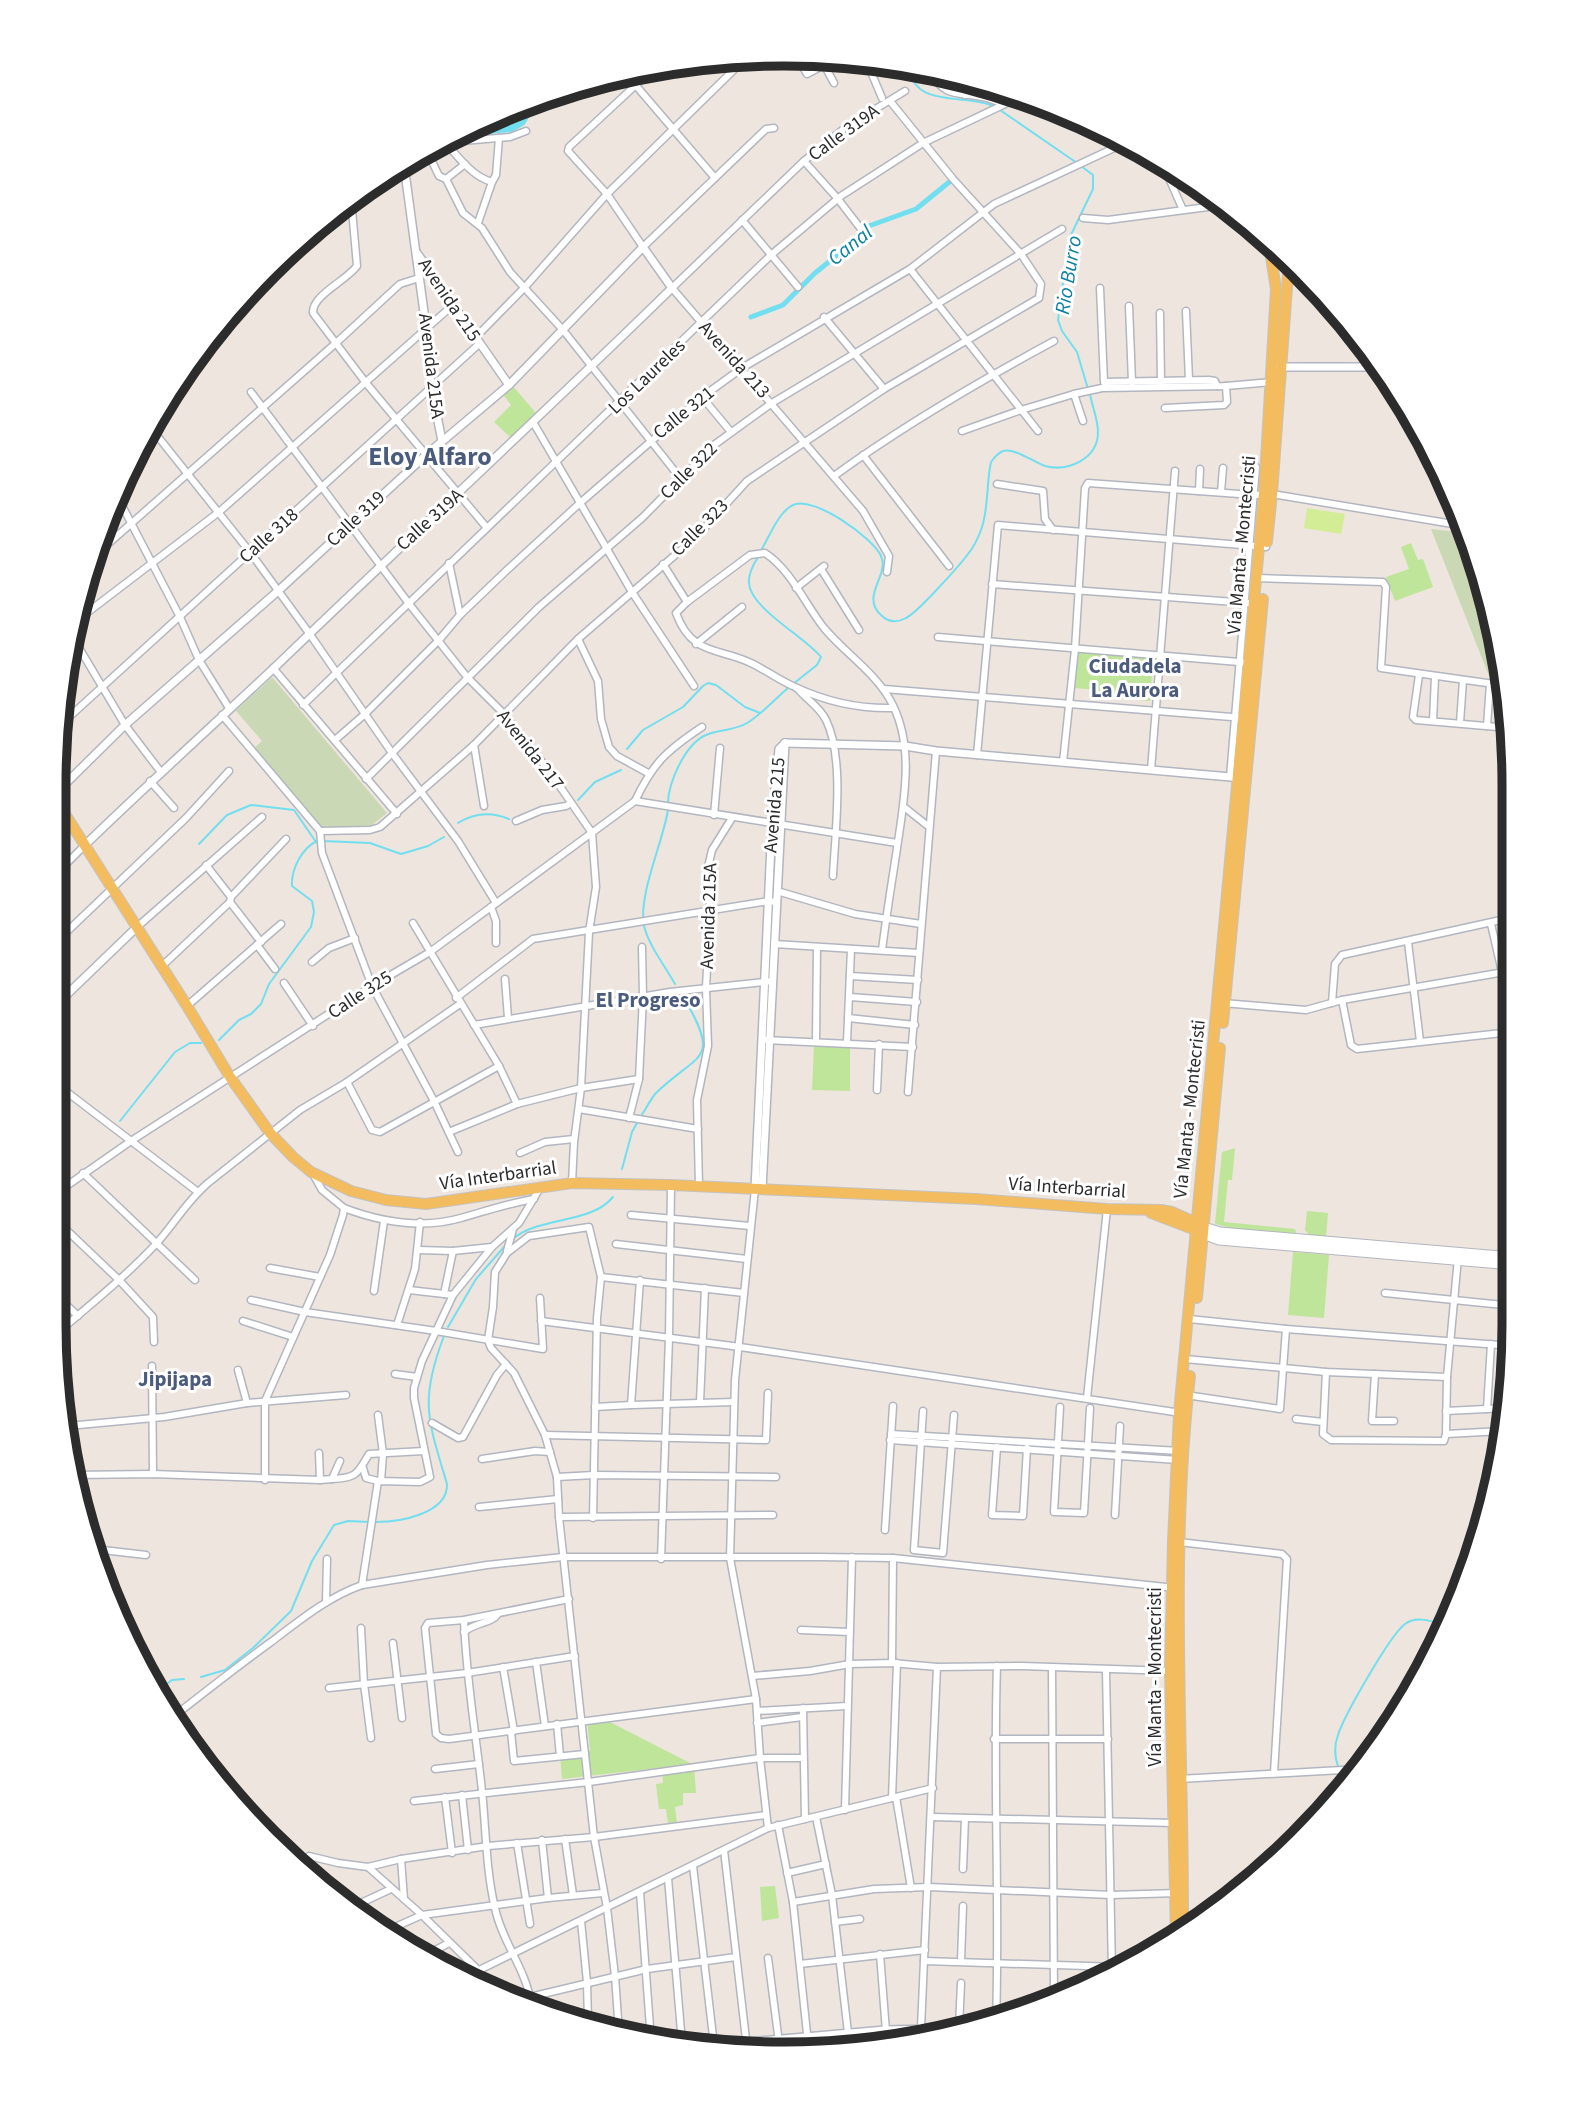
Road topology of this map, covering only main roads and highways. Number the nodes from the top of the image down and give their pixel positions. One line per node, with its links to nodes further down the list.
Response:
1 (1271, 257): 3 (main road, Vía Manta - Montecristi)
2 (1288, 273): 3 (main road)
3 (1277, 367): 5 (main road, Vía Manta - Montecristi)
4 (66, 816): 7 (main road, Vía Interbarrial)
5 (1221, 1002): 6 (main road, Vía Manta - Montecristi); 9 (main road, Vía Manta - Montecristi)
6 (1198, 1203): 8 (main road); 9 (main road, Vía Manta - Montecristi)
7 (1147, 1211): 8 (main road, Vía Interbarrial); 9 (main road, Vía Interbarrial)
8 (1172, 1212): 9 (main road, Vía Interbarrial)
9 (1200, 1228): 10 (main road, Vía Interbarrial); 13 (main road, Vía Manta - Montecristi)
10 (1458, 1257): 11 (main road, Vía Interbarrial); 12 (main road, Vía Interbarrial)
11 (1502, 1257)
12 (1502, 1264)
13 (1179, 1893): 14 (main road, Vía Manta - Montecristi); 15 (main road, Vía Manta - Montecristi)
14 (1181, 1922)
15 (1177, 1925)

